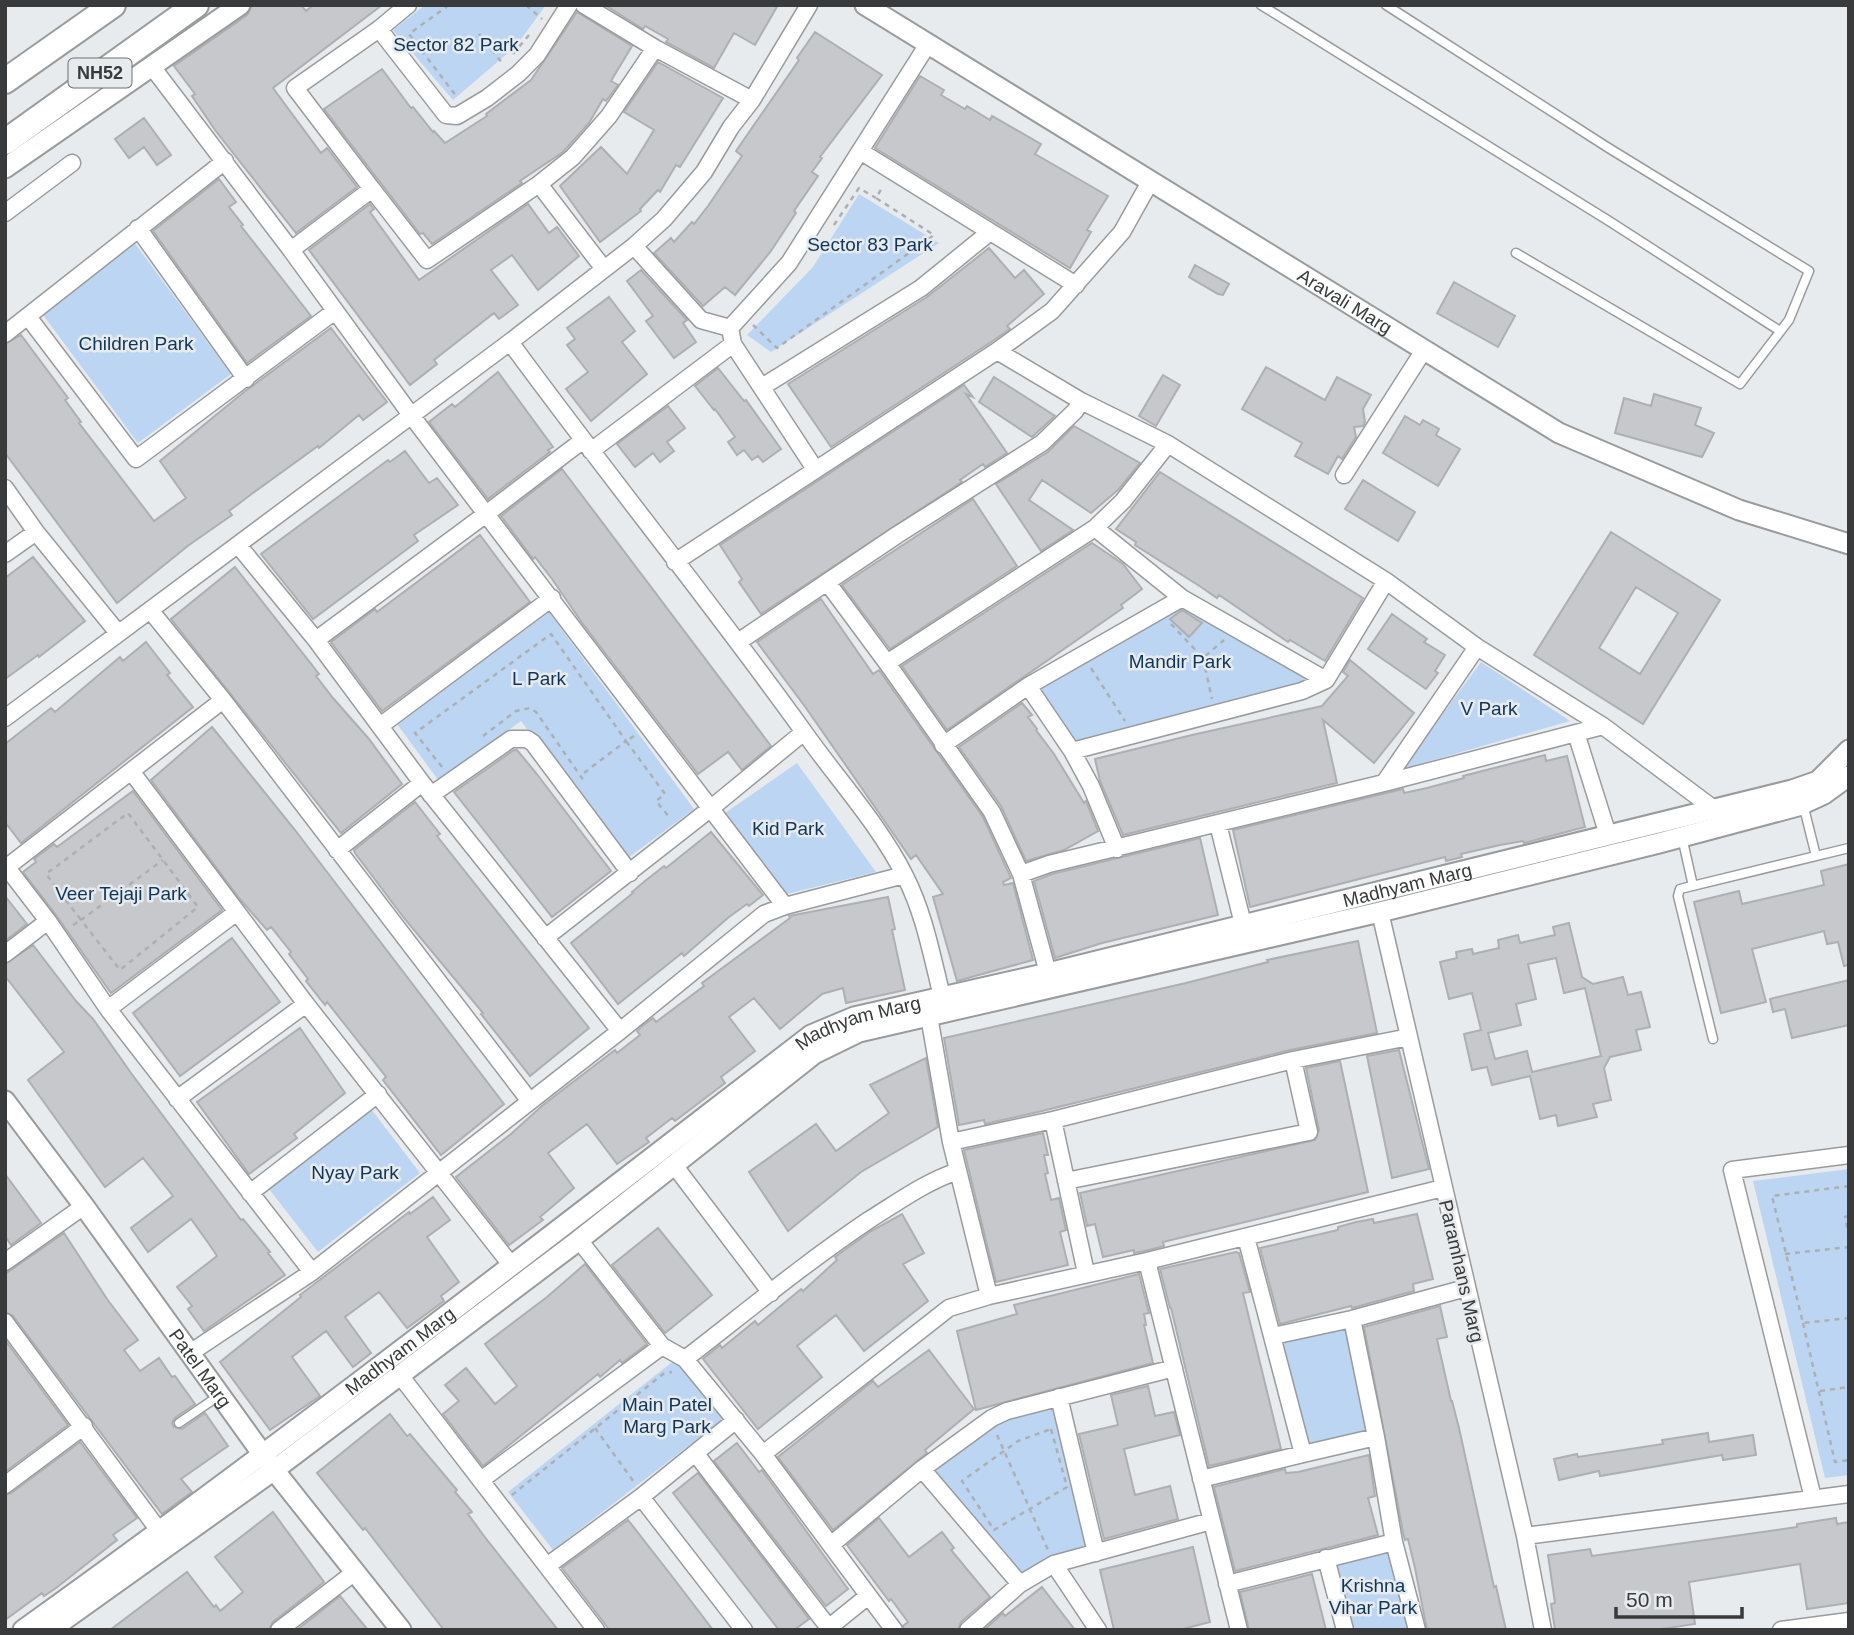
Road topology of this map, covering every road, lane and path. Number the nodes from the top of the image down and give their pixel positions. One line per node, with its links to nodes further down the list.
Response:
1 (113, 5): 20 (highway, NH52)
2 (196, 5): 23 (highway, NH52)
3 (240, 5): 19 (street)
4 (408, 5): 14 (street)
5 (449, 5): 22 (path)
6 (526, 5): 13 (path)
7 (569, 5): 14 (street)
8 (584, 5): 18 (street)
9 (809, 5): 21 (street)
10 (865, 5): 17 (street, Aravali Marg)
11 (1262, 5): 45 (lane)
12 (1386, 5): 45 (lane)
13 (542, 19)
14 (379, 29): 31 (street)
15 (534, 29): 16 (path)
16 (479, 34)
17 (928, 44): 24 (street); 29 (street, Aravali Marg)
18 (655, 48): 21 (street); 30 (street)
19 (153, 68): 25 (street); 27 (street)
20 (5, 81)
21 (752, 100): 37 (street)
22 (460, 101)
23 (5, 142)
24 (860, 151): 28 (street); 47 (street)
25 (225, 161): 34 (street); 38 (street)
26 (72, 163): 33 (street)
27 (5, 168)
28 (892, 171): 32 (path); 35 (street)
29 (1150, 182): 41 (street); 50 (street, Aravali Marg)
30 (539, 184): 31 (street); 40 (street)
31 (372, 189): 38 (street)
32 (876, 198): 36 (path); 44 (path)
33 (5, 213)
34 (138, 228): 43 (street); 51 (street)
35 (990, 232): 41 (street); 52 (street)
36 (829, 233)
37 (634, 246): 40 (street); 47 (street)
38 (291, 250): 42 (street)
39 (1516, 253): 45 (lane)
40 (604, 269): 48 (street)
41 (1076, 285): 49 (street)
42 (335, 311): 51 (street); 54 (street)
43 (29, 318): 46 (street); 51 (street)
44 (753, 325)
45 (1780, 331)
46 (5, 334)
47 (731, 336): 52 (street); 56 (street)
48 (510, 342): 54 (street); 56 (street)
49 (997, 351): 53 (street); 57 (street)
50 (1424, 351): 58 (street); 63 (street, Aravali Marg)
51 (246, 379)
52 (762, 387): 57 (street)
53 (1080, 401): 55 (street); 68 (street)
54 (411, 415): 60 (street); 64 (street)
55 (1168, 444): 61 (street); 67 (street)
56 (587, 446): 60 (street); 66 (street)
57 (815, 469): 66 (street)
58 (1344, 475)
59 (5, 488): 62 (street)
60 (486, 514): 69 (street); 75 (street)
61 (1095, 528): 70 (street); 79 (street)
62 (36, 532): 65 (street); 74 (street)
63 (1849, 544)
64 (238, 545): 71 (street); 75 (street)
65 (5, 554)
66 (676, 562): 76 (street)
67 (1386, 580): 77 (street); 81 (street)
68 (827, 582): 76 (street); 79 (street)
69 (552, 597): 86 (street); 87 (street)
70 (1182, 598): 73 (street); 82 (street)
71 (150, 610): 74 (street); 83 (street)
72 (1168, 621): 78 (path)
73 (1237, 629): 78 (path); 81 (street)
74 (118, 633): 85 (street)
75 (316, 640): 86 (street)
76 (738, 642): 89 (street)
77 (1478, 647): 88 (street); 101 (street)
78 (1203, 658): 84 (path)
79 (887, 663): 94 (street)
80 (1091, 668): 91 (path)
81 (1326, 680): 91 (street)
82 (1028, 686): 94 (street); 96 (street)
83 (223, 700): 98 (street); 112 (street)
84 (1215, 711)
85 (5, 718)
86 (380, 726): 103 (street)
87 (648, 726): 92 (path); 105 (street)
88 (1603, 726): 90 (street); 106 (street)
89 (804, 732): 105 (street); 118 (street)
90 (1576, 733): 101 (street); 109 (street)
91 (1134, 735): 96 (street)
92 (626, 741): 97 (path); 99 (path); 107 (path)
93 (474, 744): 99 (path)
94 (943, 745): 119 (street)
95 (1849, 750): 106 (street, Madhyam Marg)
96 (1072, 751): 113 (street)
97 (442, 768)
98 (131, 771): 116 (street); 122 (street)
99 (580, 776): 102 (path)
100 (1849, 776): 104 (street, Madhyam Marg)
101 (1384, 783): 108 (street)
102 (587, 786)
103 (427, 789): 112 (street); 117 (street); 128 (street)
104 (1803, 804): 110 (street, Madhyam Marg); 114 (lane)
105 (710, 809): 117 (street); 121 (street)
106 (1714, 809): 109 (street, Madhyam Marg)
107 (672, 819)
108 (1218, 824): 113 (street); 126 (street)
109 (1608, 835): 126 (street, Madhyam Marg)
110 (1682, 837): 120 (lane); 123 (street, Madhyam Marg)
111 (1849, 848): 114 (lane)
112 (337, 849): 140 (street)
113 (1117, 849): 119 (street)
114 (1816, 856): 120 (lane)
115 (163, 860): 125 (path); 125 (path); 125 (path)
116 (6, 866): 124 (street)
117 (630, 873): 128 (street)
118 (904, 874): 121 (street); 132 (street)
119 (1021, 874): 130 (street)
120 (1693, 886): 136 (lane)
121 (785, 906): 134 (street)
122 (237, 912): 131 (street); 133 (street)
123 (1380, 912): 132 (street, Madhyam Marg); 135 (street, Paramhans Marg)
124 (48, 920): 127 (street); 129 (street)
125 (81, 920): 127 (path)
126 (1243, 925): 130 (street, Madhyam Marg)
127 (58, 935): 133 (street)
128 (545, 938): 134 (street)
129 (5, 954)
130 (1048, 973): 132 (street, Madhyam Marg)
131 (306, 1004): 138 (street); 139 (street)
132 (939, 1008): 143 (street); 145 (street, Madhyam Marg); 161 (street, Madhyam Marg)
133 (108, 1009): 139 (street)
134 (620, 1031): 140 (street)
135 (1409, 1037): 137 (street); 150 (street, Paramhans Marg)
136 (1713, 1039)
137 (1293, 1060): 142 (street); 148 (street)
138 (378, 1094): 147 (street); 151 (street)
139 (177, 1099): 151 (street)
140 (529, 1100): 147 (street)
141 (5, 1101): 152 (street, Patel Marg)
142 (1054, 1120): 143 (street); 148 (street)
143 (951, 1142): 146 (street)
144 (1849, 1155): 201 (street)
145 (674, 1165): 156 (street, Madhyam Marg); 165 (street)
146 (958, 1171): 165 (street); 166 (street)
147 (438, 1174): 161 (street); 162 (street)
148 (1066, 1181): 163 (street)
149 (1849, 1186): 158 (path)
150 (1443, 1188): 154 (street); 164 (street, Paramhans Marg)
151 (250, 1192): 162 (street)
152 (84, 1206): 160 (street); 173 (street, Patel Marg)
153 (1849, 1216): 155 (path)
154 (1246, 1237): 159 (street); 171 (street)
155 (1849, 1237)
156 (579, 1240): 172 (street); 176 (street, Madhyam Marg)
157 (1849, 1247): 158 (path)
158 (1785, 1254): 170 (path)
159 (1147, 1261): 163 (street); 175 (street)
160 (5, 1262)
161 (512, 1266): 188 (street, Madhyam Marg)
162 (312, 1272): 173 (street)
163 (1086, 1273): 166 (street)
164 (1466, 1288): 168 (street); 205 (street, Paramhans Marg)
165 (771, 1293): 174 (street)
166 (989, 1296): 190 (street)
167 (1849, 1318): 170 (path)
168 (1352, 1319): 171 (street); 186 (street)
169 (5, 1322): 183 (street)
170 (1803, 1323): 178 (path)
171 (1273, 1336): 191 (street)
172 (662, 1346): 174 (street); 196 (street)
173 (190, 1353): 179 (street, Patel Marg)
174 (681, 1366): 181 (street); 184 (path)
175 (1174, 1368): 180 (street); 195 (street)
176 (399, 1374): 194 (street, Madhyam Marg); 196 (street)
177 (1849, 1387): 178 (path)
178 (1820, 1391): 192 (path)
179 (220, 1395): 182 (lane); 188 (street, Patel Marg)
180 (1059, 1397): 193 (street); 208 (street)
181 (736, 1420): 189 (street); 190 (street)
182 (179, 1423)
183 (84, 1426): 197 (street); 204 (street)
184 (595, 1429): 198 (path); 200 (path)
185 (996, 1432): 187 (path)
186 (1376, 1437): 191 (street); 206 (street)
187 (1004, 1451): 202 (path); 202 (path); 202 (path)
188 (262, 1454): 194 (street, Patel Marg); 204 (street, Madhyam Marg)
189 (696, 1454): 198 (street); 218 (street)
190 (763, 1454): 207 (street)
191 (1303, 1454): 195 (street)
192 (1849, 1460)
193 (922, 1469): 207 (street); 213 (street)
194 (274, 1470): 212 (street, Patel Marg); 220 (street, Madhyam Marg)
195 (1201, 1479): 203 (street)
196 (481, 1480): 211 (street)
197 (5, 1485)
198 (638, 1489): 211 (street); 224 (street)
199 (1849, 1494): 201 (street)
200 (508, 1498)
201 (1813, 1498): 205 (street)
202 (1030, 1509): 210 (path)
203 (1211, 1521): 208 (street); 214 (street)
204 (160, 1532): 219 (street, Madhyam Marg)
205 (1524, 1535): 230 (street, Paramhans Marg)
206 (1394, 1542): 209 (street); 229 (street)
207 (832, 1544): 215 (street)
208 (1096, 1553): 210 (street)
209 (1326, 1558): 214 (street); 228 (street)
210 (1054, 1564): 213 (street); 227 (street)
211 (547, 1566): 223 (street)
212 (355, 1572): 221 (street); 222 (street, Patel Marg)
213 (1020, 1584): 226 (street)
214 (1227, 1584): 217 (street)
215 (868, 1596): 218 (street); 225 (street)
216 (1849, 1621): 231 (street)
217 (1234, 1628)
218 (827, 1629)
219 (23, 1630)
220 (50, 1630)
221 (279, 1630)
222 (401, 1630)
223 (596, 1630)
224 (744, 1630)
225 (894, 1630)
226 (968, 1630)
227 (1098, 1630)
228 (1345, 1630)
229 (1417, 1630)
230 (1543, 1630)
231 (1782, 1630)

